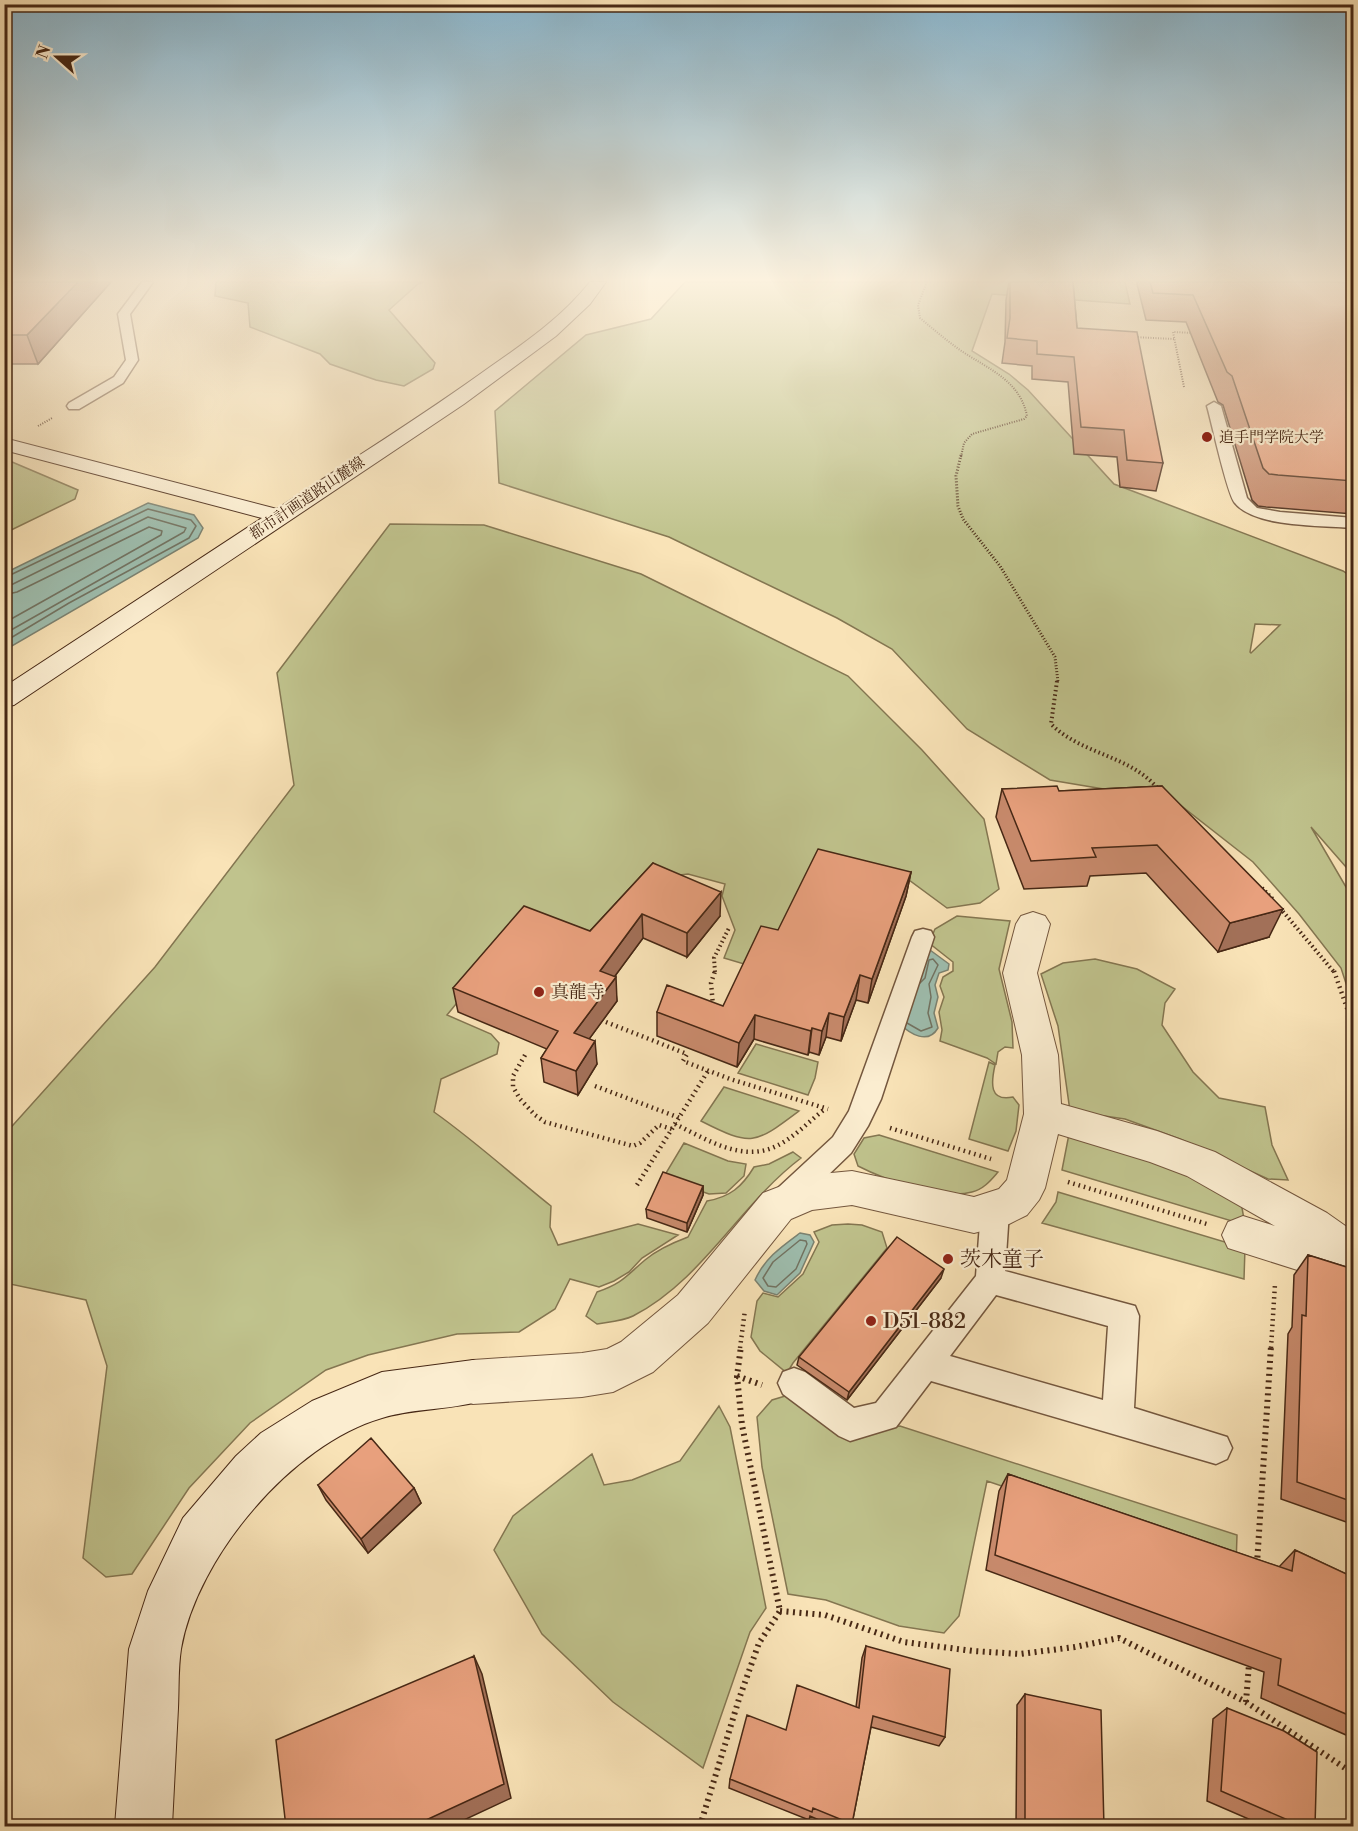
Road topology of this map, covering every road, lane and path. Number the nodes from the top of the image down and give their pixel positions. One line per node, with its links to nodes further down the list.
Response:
1 (127, 367): 6 (lane)
2 (502, 367): 10 (street, 都市計画道路山麓線)
3 (990, 367): 13 (path)
4 (1180, 367): 5 (path)
5 (1184, 387)
6 (74, 406): 8 (path)
7 (1214, 406): 11 (lane)
8 (30, 431)
9 (4, 444): 10 (street)
10 (279, 516): 12 (street, 都市計画道路山麓線)
11 (1353, 523)
12 (4, 699)
13 (1164, 798)
14 (1257, 882): 20 (path)
15 (1033, 924): 28 (street)
16 (729, 928): 18 (path)
17 (923, 937): 35 (lane)
18 (709, 1015)
19 (606, 1022): 22 (path)
20 (1353, 1028)
21 (691, 1048): 22 (path)
22 (687, 1054): 24 (path)
23 (525, 1055): 30 (path)
24 (708, 1071): 26 (path); 29 (path)
25 (595, 1086): 29 (path)
26 (814, 1105)
27 (826, 1108): 30 (path)
28 (1043, 1114): 36 (street); 38 (street)
29 (680, 1118): 30 (path)
30 (674, 1126): 34 (path)
31 (889, 1128): 32 (path)
32 (1003, 1162)
33 (1060, 1180): 37 (path)
34 (637, 1185)
35 (777, 1206): 36 (street); 39 (street)
36 (995, 1211): 41 (lane)
37 (1260, 1240): 40 (street); 46 (path)
38 (1353, 1256)
39 (727, 1268): 47 (path); 51 (street)
40 (1353, 1269)
41 (990, 1280): 42 (lane); 44 (lane)
42 (925, 1364): 43 (lane); 44 (lane)
43 (794, 1383)
44 (1117, 1420): 45 (lane)
45 (1216, 1448)
46 (1256, 1573)
47 (780, 1611): 49 (path); 52 (path)
48 (1250, 1655): 49 (path)
49 (1246, 1702): 50 (path)
50 (1353, 1774)
51 (143, 1827)
52 (700, 1827)

